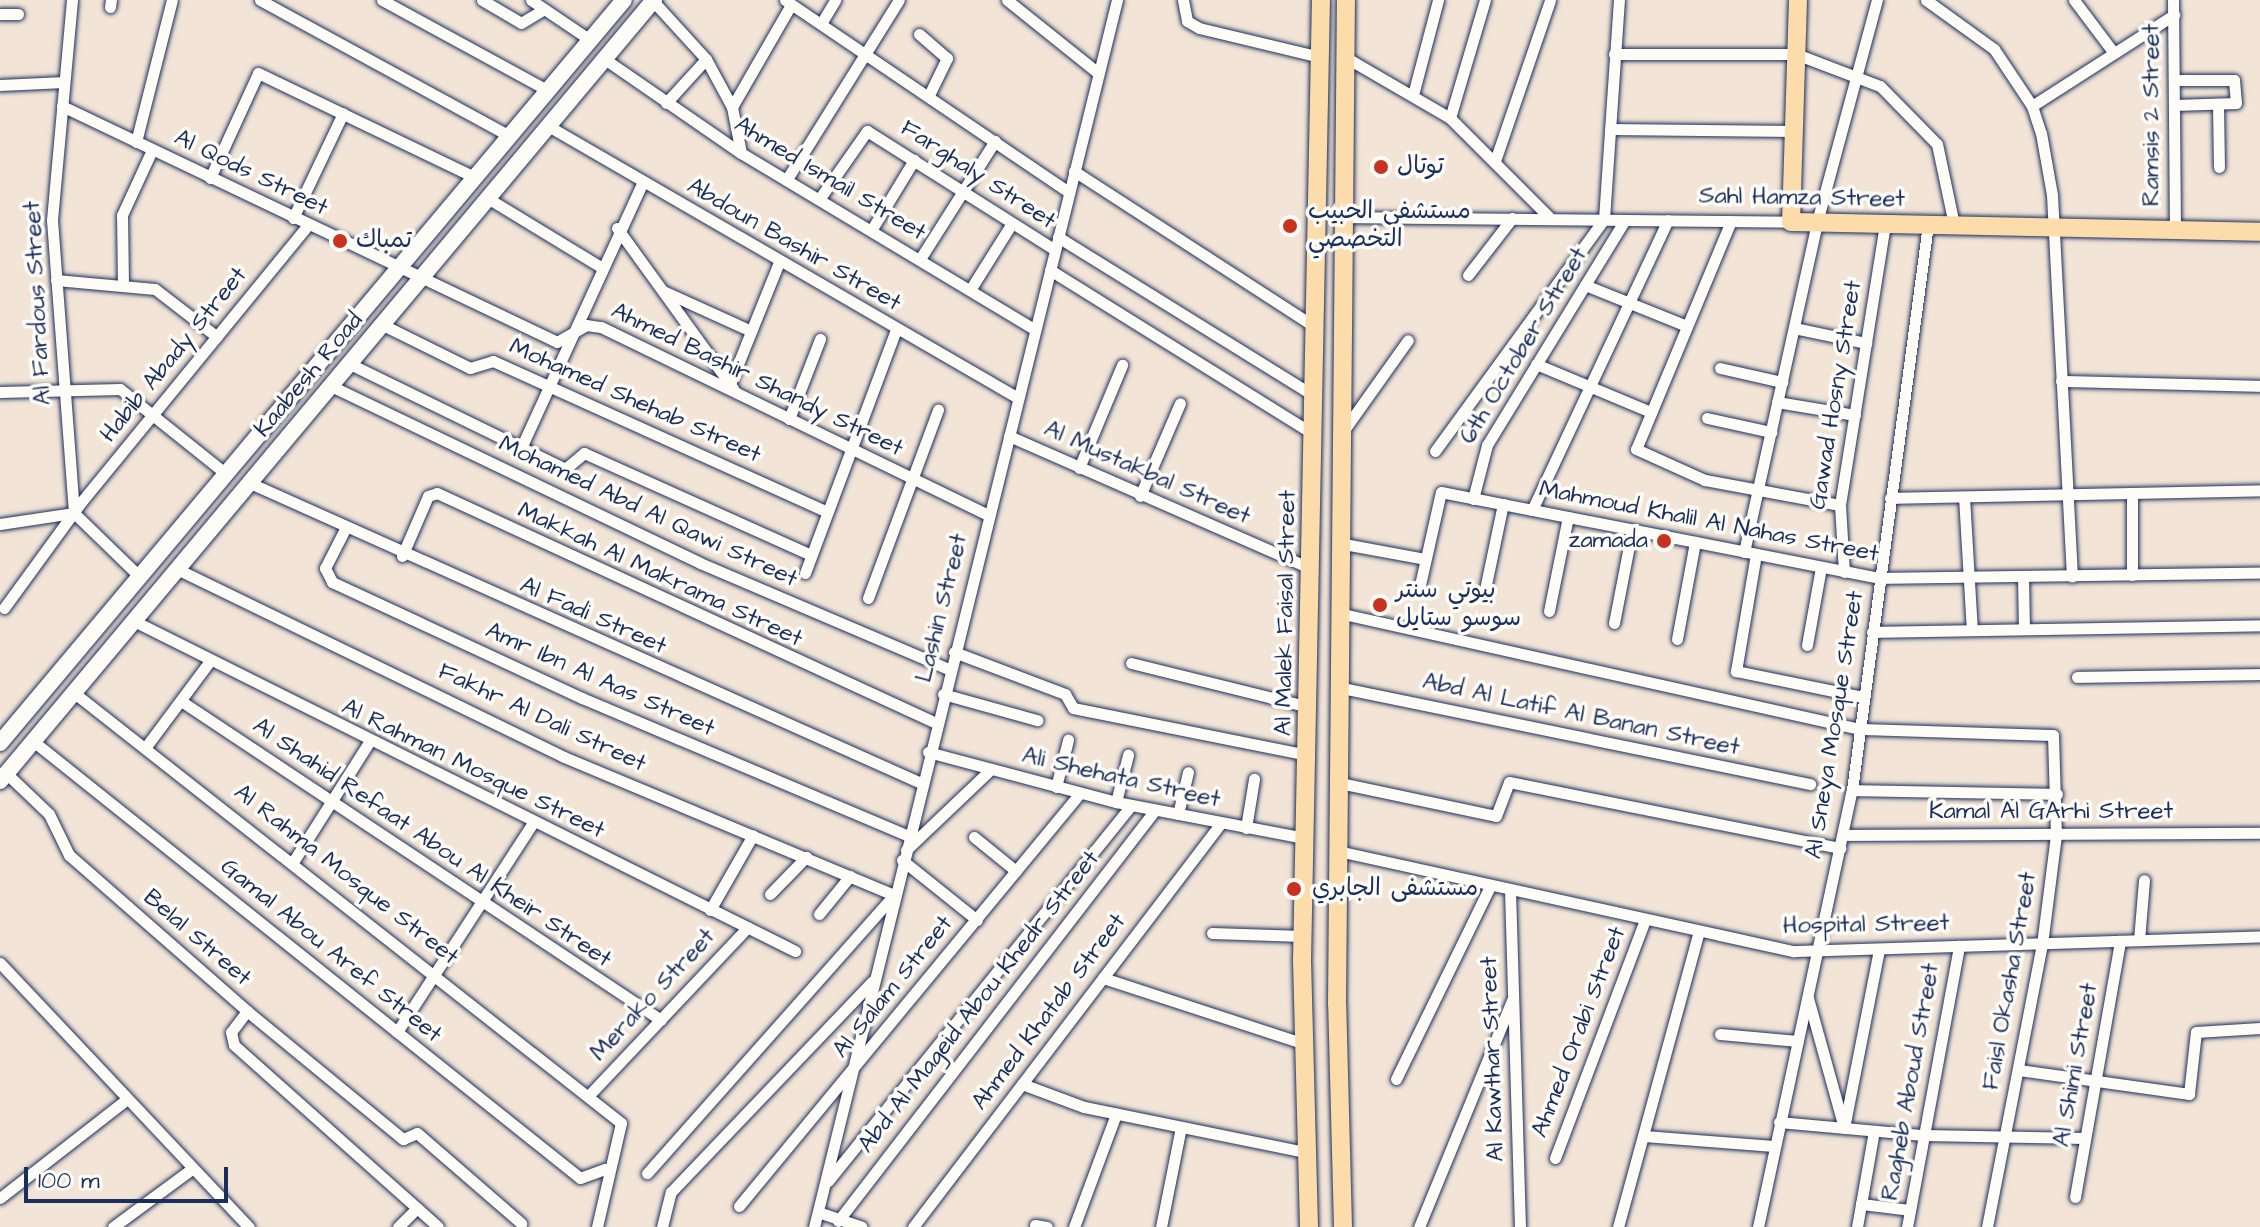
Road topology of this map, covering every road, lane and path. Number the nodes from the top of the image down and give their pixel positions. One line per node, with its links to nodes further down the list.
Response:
1 (72, 0): 45 (street, Al Fardous Street)
2 (172, 0): 63 (street)
3 (260, 0): 61 (street)
4 (382, 0): 47 (street)
5 (482, 0): 27 (street)
6 (531, 0): 27 (street)
7 (624, 0): 33 (street, Kaabesh Road)
8 (835, 0): 31 (street)
9 (899, 0): 34 (street)
10 (1007, 0): 42 (street)
11 (1117, 0): 42 (street, Lashin Street)
12 (1183, 0): 38 (street)
13 (1321, 0): 38 (main road, Al Malek Faisal Street)
14 (1346, 0): 39 (main road)
15 (1438, 0): 48 (street)
16 (1485, 0): 57 (street)
17 (1550, 0): 67 (street)
18 (1619, 0): 36 (street)
19 (1798, 0): 37 (main road)
20 (1877, 0): 43 (street)
21 (1926, 0): 26 (street)
22 (2074, 0): 35 (street)
23 (2173, 0): 30 (street, Ramsis 2 Street)
24 (654, 1): 40 (street); 41 (street, Kaabesh Road)
25 (788, 2): 31 (street); 55 (street)
26 (1944, 4): 54 (street)
27 (544, 9): 33 (street)
28 (0, 14): 29 (street)
29 (18, 14)
30 (2174, 15): 35 (street); 44 (street, Ramsis 2 Street)
31 (822, 22): 34 (street)
32 (919, 34): 49 (street)
33 (590, 40): 47 (street, Kaabesh Road)
34 (866, 52): 49 (street); 72 (street)
35 (2114, 53): 54 (street)
36 (1614, 54): 37 (street); 59 (street)
37 (1796, 54): 43 (street); 60 (main road)
38 (1320, 57): 105 (main road, Al Malek Faisal Street)
39 (1345, 57): 48 (street); 78 (main road)
40 (706, 59): 50 (street); 55 (street)
41 (606, 60): 50 (street, Ahmed Ismail Street); 58 (street, Kaabesh Road)
42 (1098, 73): 69 (street, Lashin Street)
43 (1857, 75): 87 (street); 92 (street)
44 (2174, 80): 51 (street, Ramsis 2 Street); 52 (street)
45 (64, 82): 46 (street); 53 (street, Al Fardous Street)
46 (0, 85)
47 (547, 90): 61 (street, Kaabesh Road)
48 (1414, 91): 57 (street)
49 (929, 95): 62 (street)
50 (666, 103): 65 (street, Ahmed Ismail Street)
51 (2174, 105): 52 (street); 96 (street, Ramsis 2 Street)
52 (2218, 105): 68 (street)
53 (62, 106): 63 (street, Al Qods Street); 108 (street, Al Fardous Street)
54 (2032, 106): 93 (street)
55 (732, 107): 65 (street)
56 (343, 113): 70 (street); 71 (street); 79 (street)
57 (1450, 118): 67 (street)
58 (550, 127): 73 (street, Abdoun Bashir Street); 77 (street, Kaabesh Road)
59 (1610, 129): 60 (street); 82 (street)
60 (1794, 131): 86 (main road)
61 (509, 136): 70 (street, Kaabesh Road)
62 (995, 141): 74 (street); 75 (street)
63 (136, 142): 64 (street, Al Qods Street)
64 (152, 150): 71 (street, Al Qods Street); 110 (street)
65 (741, 153): 72 (street, Ahmed Ismail Street)
66 (914, 160): 74 (street, Farghaly Street); 76 (street, Farghaly Street); 95 (street)
67 (1495, 161): 81 (street)
68 (2219, 167)
69 (1074, 171): 75 (street, Lashin Street); 117 (street)
70 (474, 177): 103 (street, Kaabesh Road)
71 (210, 178): 79 (street, Al Qods Street)
72 (787, 179): 76 (street, Ahmed Ismail Street)
73 (643, 182): 94 (street); 101 (street, Abdoun Bashir Street)
74 (963, 192): 88 (street, Farghaly Street); 100 (street)
75 (1069, 192): 98 (street, Lashin Street)
76 (820, 198): 95 (street, Ahmed Ismail Street)
77 (489, 199): 102 (street); 109 (street, Kaabesh Road)
78 (1343, 217): 80 (street, Sahl Hamza Street); 106 (main road)
79 (293, 218): 91 (street, Al Qods Street)
80 (1512, 218): 81 (street, Sahl Hamza Street); 107 (street)
81 (1551, 219): 82 (street, Sahl Hamza Street)
82 (1604, 219): 83 (street, Sahl Hamza Street); 156 (street)
83 (1625, 220): 84 (street, Sahl Hamza Street); 111 (street, 6th October Street)
84 (1668, 220): 85 (street, Sahl Hamza Street); 114 (street)
85 (1731, 221): 86 (street, Sahl Hamza Street); 116 (street)
86 (1791, 222): 87 (main road, Sahl Hamza Street)
87 (1817, 222): 89 (main road, Sahl Hamza Street); 118 (street)
88 (1012, 223): 99 (street, Farghaly Street); 113 (street)
89 (1885, 224): 90 (main road, Sahl Hamza Street); 126 (street, Gawad Hosny Street)
90 (1928, 224): 92 (main road, Sahl Hamza Street); 167 (street, Al Sneya Mosque Street)
91 (308, 225): 103 (street, Al Qods Street); 122 (street, Habib Abady Street)
92 (1954, 225): 93 (main road, Sahl Hamza Street)
93 (2052, 227): 96 (main road, Sahl Hamza Street); 131 (street)
94 (617, 228): 102 (street); 112 (street)
95 (872, 229): 100 (street, Ahmed Ismail Street)
96 (2175, 230): 97 (main road, Sahl Hamza Street)
97 (2260, 232)
98 (1058, 237): 99 (street, Lashin Street); 140 (street)
99 (1055, 250): 104 (street, Lashin Street)
100 (920, 259): 113 (street, Ahmed Ismail Street)
101 (779, 262): 119 (street, Abdoun Bashir Street); 121 (street)
102 (599, 266): 123 (street)
103 (396, 268): 109 (street, Al Qods Street); 158 (street, Kaabesh Road)
104 (1050, 270): 120 (street, Lashin Street); 152 (street)
105 (1316, 270): 106 (main road); 117 (main road, Al Malek Faisal Street)
106 (1343, 270): 150 (main road)
107 (1468, 275)
108 (56, 280): 110 (street); 137 (street, Al Fardous Street)
109 (420, 281): 115 (street, Kaabesh Road); 123 (street)
110 (123, 284): 122 (street)
111 (1585, 285): 114 (street); 128 (street, 6th October Street)
112 (659, 289): 121 (street); 138 (street)
113 (970, 290): 120 (street, Ahmed Ismail Street)
114 (1629, 303): 116 (street); 135 (street)
115 (383, 325): 127 (street, Kaabesh Road); 133 (street, Mohamed Shehab Street)
116 (1687, 326): 146 (street)
117 (1315, 327): 140 (main road, Al Malek Faisal Street)
118 (1794, 328): 126 (street); 132 (street)
119 (896, 329): 141 (street, Abdoun Bashir Street); 155 (street)
120 (1035, 330): 141 (street, Lashin Street)
121 (751, 331): 138 (street)
122 (217, 337): 145 (street, Habib Abady Street)
123 (568, 339): 133 (street); 138 (street, Ahmed Bashir Shandy Street)
124 (820, 339): 149 (street)
125 (1408, 340): 150 (street)
126 (1866, 343): 147 (street, Gawad Hosny Street)
127 (350, 364): 134 (street, Kaabesh Road); 154 (street)
128 (1536, 364): 135 (street); 168 (street, 6th October Street)
129 (1122, 365): 157 (street)
130 (1720, 368): 132 (street)
131 (2061, 381): 136 (street); 165 (street)
132 (1782, 382): 142 (street)
133 (549, 385): 154 (street); 172 (street, Mohamed Shehab Street)
134 (331, 386): 160 (street, Kaabesh Road); 214 (street, Mohamed Abd Al Qawi Street)
135 (1588, 386): 146 (street); 171 (street)
136 (2260, 386)
137 (64, 388): 139 (street); 145 (street); 173 (street, Al Fardous Street)
138 (733, 388): 149 (street, Ahmed Bashir Shandy Street)
139 (0, 392)
140 (1314, 396): 152 (main road, Al Malek Faisal Street)
141 (1018, 398): 153 (street, Lashin Street)
142 (1777, 402): 147 (street); 151 (street)
143 (1180, 403): 164 (street)
144 (938, 410): 159 (street)
145 (155, 412): 158 (street); 173 (street, Habib Abady Street)
146 (1651, 412): 161 (street)
147 (1855, 415): 170 (street, Gawad Hosny Street)
148 (1707, 418): 151 (street)
149 (789, 419): 155 (street, Ahmed Bashir Shandy Street)
150 (1343, 431): 180 (main road)
151 (1771, 432): 161 (street)
152 (1313, 434): 187 (main road, Al Malek Faisal Street)
153 (1009, 436): 157 (street, Al Mustakbal Street); 174 (street, Lashin Street)
154 (521, 448): 182 (street)
155 (851, 450): 159 (street, Ahmed Bashir Shandy Street); 172 (street)
156 (1435, 451)
157 (1079, 468): 164 (street, Al Mustakbal Street)
158 (226, 474): 193 (street, Kaabesh Road)
159 (912, 480): 174 (street, Ahmed Bashir Shandy Street); 199 (street)
160 (250, 483): 177 (street, Al Fadi Street); 186 (street, Kaabesh Road)
161 (1758, 490): 170 (street); 181 (street)
162 (2260, 490): 163 (street)
163 (2132, 494): 165 (street); 191 (street)
164 (1140, 496): 187 (street, Al Mustakbal Street)
165 (2070, 496): 166 (street); 192 (street)
166 (1964, 497): 167 (street); 194 (street)
167 (1890, 498): 196 (street, Al Sneya Mosque Street)
168 (1473, 499): 169 (street, Mahmoud Khalil Al Nahas Street); 184 (street, Mahmoud Khalil Al Nahas Street)
169 (1503, 504): 171 (street, Mahmoud Khalil Al Nahas Street); 198 (street)
170 (1840, 505): 188 (street, Gawad Hosny Street)
171 (1532, 510): 175 (street, Mahmoud Khalil Al Nahas Street)
172 (827, 512): 182 (street)
173 (74, 513): 176 (street); 193 (street); 200 (street, Habib Abady Street)
174 (989, 515): 211 (street, Lashin Street)
175 (1568, 517): 178 (street, Mahmoud Khalil Al Nahas Street); 201 (street)
176 (0, 524)
177 (345, 529): 183 (street, Al Fadi Street); 256 (street, Amr Ibn Al Aas Street)
178 (1632, 530): 179 (street, Mahmoud Khalil Al Nahas Street); 204 (street)
179 (1695, 542): 181 (street, Mahmoud Khalil Al Nahas Street); 209 (street)
180 (1344, 544): 184 (street); 202 (main road)
181 (1750, 553): 185 (street, Mahmoud Khalil Al Nahas Street); 220 (street)
182 (811, 555): 189 (street)
183 (402, 556): 224 (street, Makkah Al Makrama Street); 238 (street, Al Fadi Street)
184 (1425, 559): 197 (street)
185 (1821, 567): 188 (street, Mahmoud Khalil Al Nahas Street); 210 (street)
186 (177, 569): 203 (street, Kaabesh Road); 254 (street, Fakhr Al Dali Street)
187 (1312, 569): 222 (main road, Al Malek Faisal Street)
188 (1844, 572): 196 (street, Mahmoud Khalil Al Nahas Street)
189 (805, 573)
190 (2260, 573): 191 (street, Mahmoud Khalil Al Nahas Street)
191 (2132, 575): 192 (street, Mahmoud Khalil Al Nahas Street)
192 (2072, 576): 195 (street, Mahmoud Khalil Al Nahas Street)
193 (140, 577): 228 (street, Kaabesh Road)
194 (1969, 577): 195 (street, Mahmoud Khalil Al Nahas Street); 196 (street, Mahmoud Khalil Al Nahas Street); 207 (street)
195 (2023, 577): 206 (street)
196 (1879, 578): 208 (street, Al Sneya Mosque Street)
197 (1420, 585)
198 (1484, 594)
199 (868, 598)
200 (4, 608)
201 (1549, 611)
202 (1343, 614): 217 (main road); 225 (street)
203 (134, 621): 212 (street, Al Rahman Mosque Street); 218 (street, Kaabesh Road)
204 (1614, 623)
205 (2260, 625): 206 (street)
206 (2024, 629): 207 (street)
207 (1972, 630): 208 (street)
208 (1872, 632): 220 (street, Al Sneya Mosque Street)
209 (1677, 639)
210 (1807, 645)
211 (954, 652): 214 (street, Lashin Street); 233 (street)
212 (209, 662): 221 (street); 229 (street, Al Rahman Mosque Street)
213 (1131, 663): 222 (street)
214 (949, 669): 219 (street, Lashin Street)
215 (2260, 674): 216 (street)
216 (2077, 677)
217 (1342, 688): 239 (main road); 240 (street, Abd Al Latif Al Banan Street)
218 (73, 692): 227 (street, Kaabesh Road); 230 (street, Al Rahma Mosque Street)
219 (943, 694): 223 (street); 224 (street, Lashin Street)
220 (1863, 697): 225 (street, Al Sneya Mosque Street)
221 (181, 701): 230 (street); 246 (street, Al Shahid Refaat Abou Al Kheir Street)
222 (1309, 707): 233 (main road, Al Malek Faisal Street)
223 (1037, 720)
224 (936, 723): 231 (street, Lashin Street)
225 (1860, 729): 242 (street, Al Sneya Mosque Street); 244 (street, Faisl Okasha Street)
226 (1068, 740): 241 (street)
227 (33, 741): 236 (street, Kaabesh Road); 299 (street, Gamal Abou Aref Street)
228 (0, 743)
229 (368, 744): 246 (street); 251 (street, Al Rahman Mosque Street)
230 (145, 748): 263 (street, Al Rahma Mosque Street)
231 (928, 752): 234 (street, Ali Shehata Street); 238 (street, Lashin Street)
232 (1128, 755): 245 (street)
233 (1308, 755): 258 (main road, Al Malek Faisal Street)
234 (990, 770): 241 (street, Ali Shehata Street); 261 (street)
235 (1188, 772): 249 (street)
236 (3, 777): 296 (street, Belal Street)
237 (1254, 779): 252 (street)
238 (921, 783): 256 (street, Lashin Street)
239 (1340, 783): 259 (street, Kamal Al GArhi Street); 260 (main road)
240 (1810, 784)
241 (1056, 787): 243 (street, Ali Shehata Street)
242 (1852, 790): 244 (street); 259 (street, Al Sneya Mosque Street)
243 (1080, 793): 245 (street, Ali Shehata Street); 264 (street, Al Salam Street)
244 (2057, 794): 255 (street, Faisl Okasha Street)
245 (1116, 802): 247 (street, Ali Shehata Street)
246 (330, 804): 263 (street); 271 (street, Al Shahid Refaat Abou Al Kheir Street)
247 (1131, 805): 248 (street, Ali Shehata Street); 325 (street)
248 (1155, 810): 249 (street, Ali Shehata Street); 334 (street, Abd Al Mageid Abou Khedr Street)
249 (1178, 814): 250 (street, Ali Shehata Street)
250 (1221, 823): 252 (street, Ali Shehata Street); 292 (street, Ahmed Khatab Street)
251 (532, 824): 271 (street); 272 (street, Al Rahman Mosque Street)
252 (1246, 828): 258 (street, Ali Shehata Street)
253 (2260, 833): 255 (street, Kamal Al GArhi Street)
254 (753, 835): 262 (street, Fakhr Al Dali Street); 272 (street)
255 (2056, 835): 259 (street, Kamal Al GArhi Street); 283 (street, Faisl Okasha Street)
256 (908, 836): 261 (street, Lashin Street)
257 (974, 837): 264 (street)
258 (1305, 838): 279 (main road, Al Malek Faisal Street)
259 (1842, 841): 287 (street, Al Sneya Mosque Street)
260 (1338, 851): 267 (street, Hospital Street); 289 (main road)
261 (903, 855): 270 (street, Lashin Street); 274 (street)
262 (806, 857): 265 (street, Fakhr Al Dali Street); 269 (street)
263 (293, 862): 291 (street, Al Rahma Mosque Street)
264 (1016, 871): 274 (street, Al Salam Street)
265 (850, 876): 270 (street, Fakhr Al Dali Street); 273 (street)
266 (2144, 880): 281 (street)
267 (1490, 886): 268 (street, Hospital Street); 305 (street)
268 (1510, 890): 275 (street, Hospital Street); 294 (street, Al Kawthar Street)
269 (770, 894)
270 (894, 895): 293 (street, Lashin Street); 324 (street)
271 (481, 903): 291 (street); 297 (street, Al Shahid Refaat Abou Al Kheir Street)
272 (710, 910): 276 (street, Al Rahman Mosque Street)
273 (819, 914)
274 (977, 920): 304 (street, Al Salam Street)
275 (1644, 922): 278 (street, Hospital Street); 321 (street, Ahmed Orabi Street)
276 (748, 927): 286 (street, Al Rahman Mosque Street); 297 (street, Merako Street)
277 (1212, 933): 279 (street)
278 (1698, 934): 287 (street, Hospital Street); 316 (street)
279 (1303, 936): 288 (main road, Al Malek Faisal Street)
280 (2260, 936): 281 (street, Hospital Street)
281 (2139, 940): 282 (street, Hospital Street)
282 (2120, 941): 283 (street, Hospital Street); 306 (street, Al Shimi Street)
283 (2042, 944): 284 (street, Hospital Street); 303 (street, Faisl Okasha Street)
284 (1959, 946): 285 (street, Hospital Street); 315 (street, Ragheb Aboud Street)
285 (1879, 949): 287 (street, Hospital Street); 313 (street)
286 (795, 951)
287 (1817, 952): 295 (street, Al Sneya Mosque Street)
288 (1302, 961): 289 (main road); 302 (main road, Al Malek Faisal Street)
289 (1338, 962): 347 (main road)
290 (0, 963): 309 (street)
291 (435, 973): 299 (street); 308 (street, Al Rahma Mosque Street)
292 (1103, 978): 302 (street); 307 (street, Ahmed Khatab Street)
293 (873, 981): 304 (street, Lashin Street); 340 (street)
294 (1514, 996): 348 (street); 349 (street, Al Kawthar Street)
295 (1807, 996): 301 (street, Al Sneya Mosque Street); 313 (street)
296 (247, 1011): 330 (street, Belal Street); 333 (street)
297 (661, 1020): 308 (street, Merako Street)
298 (2260, 1028): 306 (street)
299 (397, 1032): 323 (street, Gamal Abou Aref Street)
300 (1720, 1034): 301 (street)
301 (1798, 1041): 311 (street, Al Sneya Mosque Street)
302 (1302, 1043): 320 (main road, Al Malek Faisal Street)
303 (2019, 1070): 306 (street); 318 (street, Faisl Okasha Street)
304 (851, 1073): 325 (street, Lashin Street); 329 (street, Al Salam Street)
305 (1396, 1079)
306 (2095, 1081): 317 (street, Al Shimi Street)
307 (1022, 1084): 310 (street); 343 (street, Ahmed Khatab Street)
308 (591, 1093): 323 (street, Al Rahma Mosque Street)
309 (126, 1100): 322 (street); 327 (street)
310 (1116, 1114): 312 (street); 344 (street)
311 (1779, 1122): 313 (street); 319 (street, Al Sneya Mosque Street)
312 (1181, 1127): 320 (street); 345 (street)
313 (1844, 1128): 314 (street)
314 (1874, 1131): 315 (street); 328 (street)
315 (1923, 1135): 318 (street); 331 (street, Ragheb Aboud Street)
316 (1644, 1136): 319 (street); 350 (street)
317 (2085, 1138): 318 (street); 326 (street, Al Shimi Street)
318 (2004, 1139): 354 (street, Faisl Okasha Street)
319 (1774, 1146): 351 (street, Al Sneya Mosque Street)
320 (1305, 1152): 346 (main road, Al Malek Faisal Street)
321 (1555, 1158)
322 (193, 1168): 335 (street); 336 (street)
323 (605, 1169): 339 (street)
324 (647, 1173)
325 (825, 1185): 332 (street, Lashin Street)
326 (2075, 1197)
327 (0, 1198)
328 (1861, 1204): 331 (street); 352 (street)
329 (739, 1206)
330 (417, 1208): 337 (street); 338 (street, Belal Street)
331 (1910, 1210): 353 (street, Ragheb Aboud Street)
332 (818, 1212): 334 (street); 341 (street, Lashin Street)
333 (521, 1223)
334 (844, 1224): 342 (street)
335 (113, 1227)
336 (249, 1227)
337 (398, 1227)
338 (438, 1227)
339 (597, 1227)
340 (662, 1227)
341 (814, 1227)
342 (862, 1227)
343 (913, 1227)
344 (1074, 1227)
345 (1161, 1227)
346 (1309, 1227)
347 (1343, 1227)
348 (1419, 1227)
349 (1520, 1227)
350 (1618, 1227)
351 (1758, 1227)
352 (1857, 1227)
353 (1907, 1227)
354 (1987, 1227)

